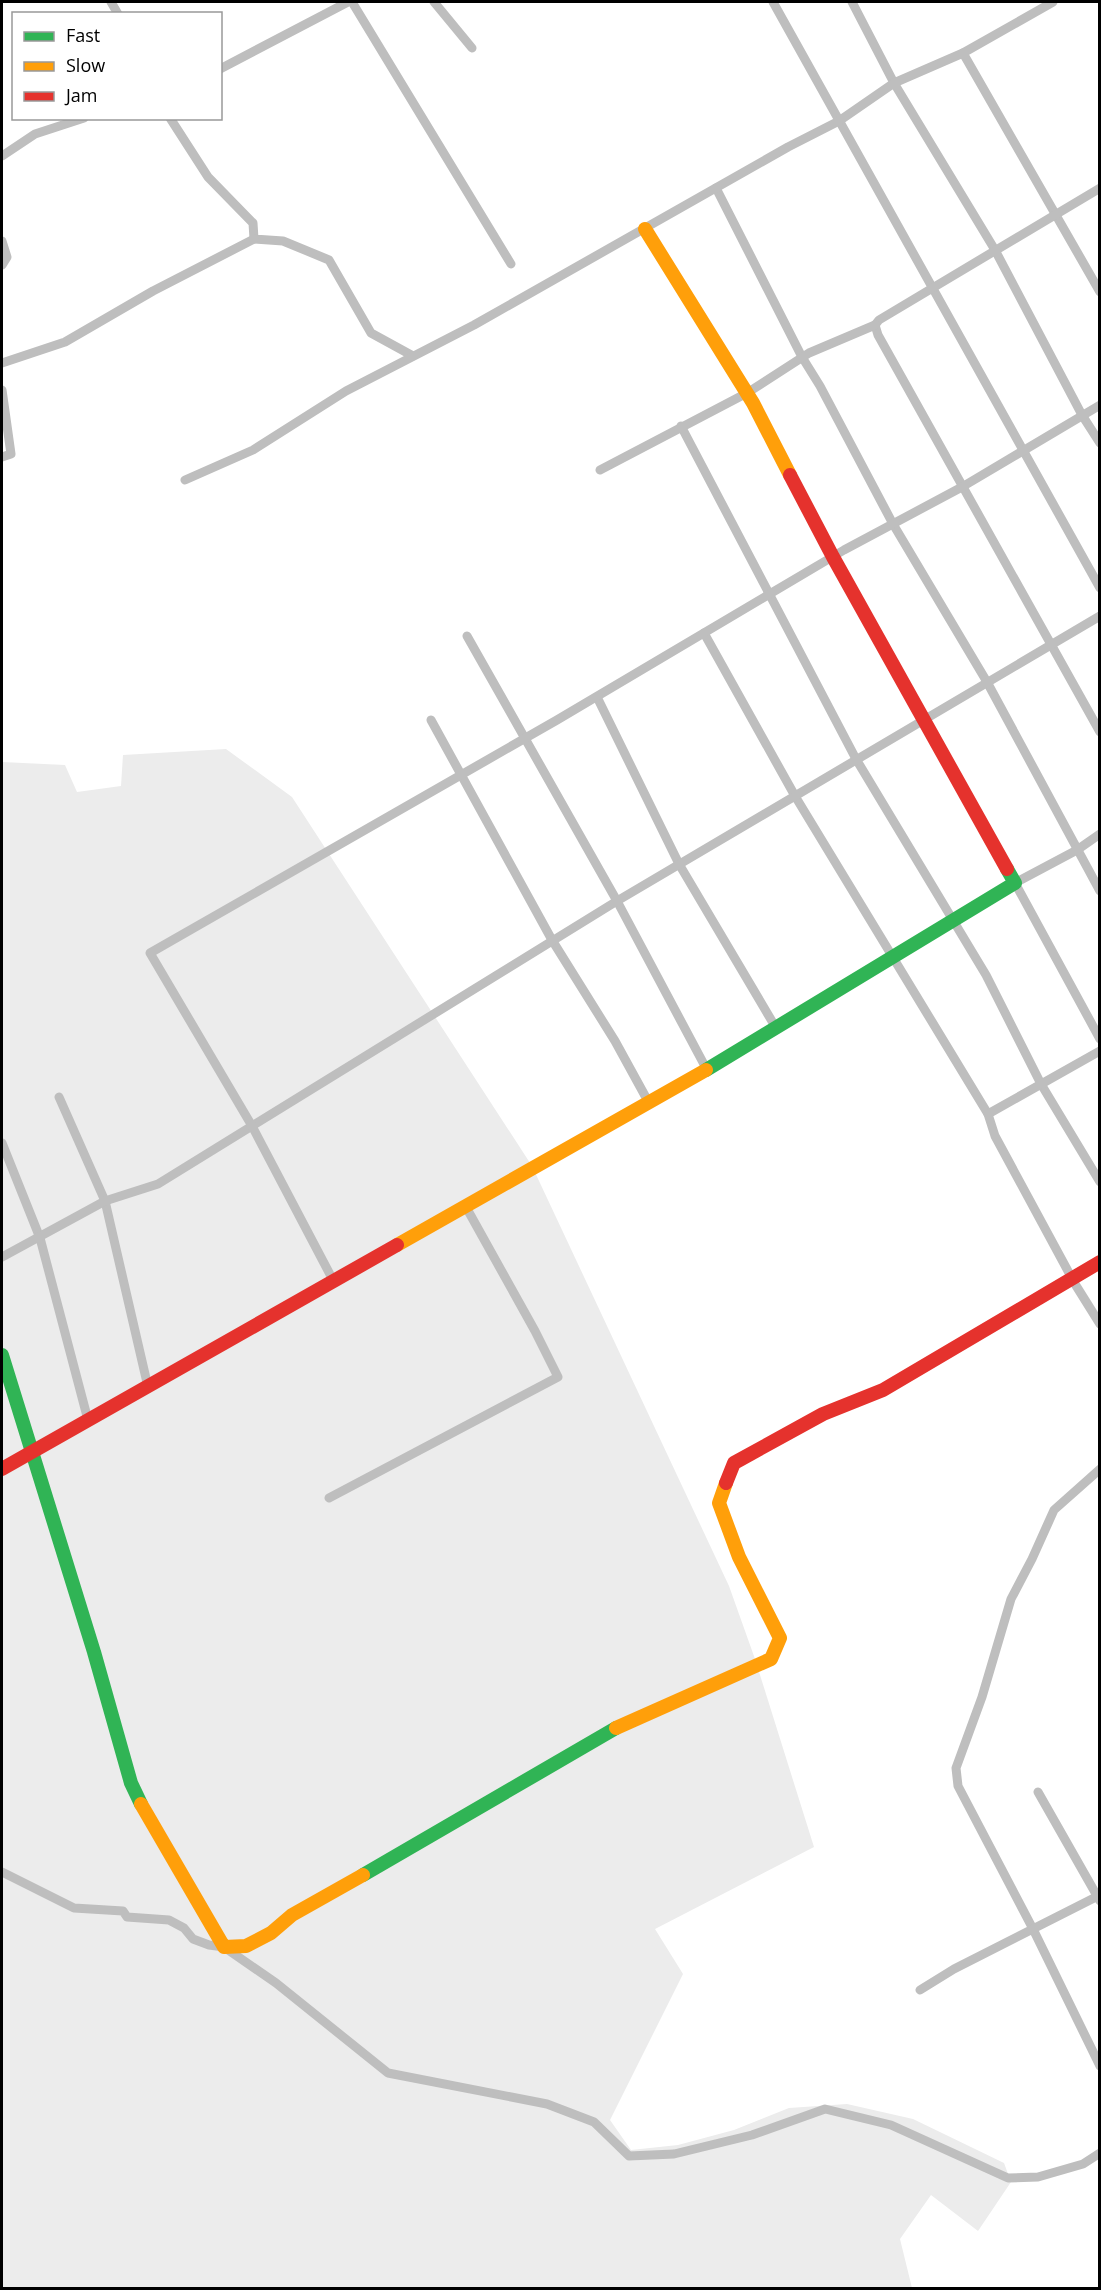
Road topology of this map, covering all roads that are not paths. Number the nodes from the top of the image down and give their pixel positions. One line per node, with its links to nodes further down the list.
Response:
1 (350, 2): 8 (street); 21 (street)
2 (434, 2): 6 (street)
3 (773, 2): 12 (street)
4 (852, 2): 9 (street)
5 (1053, 2): 7 (street)
6 (472, 48)
7 (963, 53): 9 (street); 16 (street)
8 (222, 68)
9 (894, 83): 12 (street); 20 (street)
10 (78, 120): 13 (street)
11 (171, 120): 18 (street)
12 (839, 121): 14 (street); 23 (street)
13 (2, 156)
14 (716, 188): 17 (street); 27 (street)
15 (1100, 188): 16 (street)
16 (1056, 213): 20 (street); 24 (street)
17 (645, 229): 26 (street); 30 (street)
18 (254, 238): 26 (street); 28 (street)
19 (2, 241): 22 (street)
20 (995, 250): 23 (street); 32 (street)
21 (511, 264)
22 (2, 265)
23 (932, 287): 25 (street); 35 (street)
24 (1100, 292)
25 (875, 325): 27 (street); 39 (street)
26 (413, 356): 38 (street)
27 (802, 357): 30 (street); 40 (street)
28 (2, 363)
29 (2, 390): 36 (street)
30 (747, 393): 33 (street); 41 (street)
31 (1100, 405): 32 (street)
32 (1082, 415): 34 (street); 35 (street)
33 (681, 426): 37 (street); 43 (street)
34 (1100, 443)
35 (1023, 449): 39 (street); 42 (street)
36 (2, 457)
37 (600, 470)
38 (185, 480)
39 (962, 488): 40 (street); 47 (street)
40 (893, 524): 41 (street); 48 (street)
41 (833, 557): 43 (street); 50 (street)
42 (1100, 588)
43 (770, 594): 45 (street); 54 (street)
44 (1100, 616): 47 (street)
45 (704, 633): 49 (street); 56 (street)
46 (466, 636): 53 (street)
47 (1051, 644): 48 (street); 52 (street)
48 (987, 682): 50 (street); 58 (street)
49 (597, 697): 53 (street); 59 (street)
50 (925, 719): 54 (street); 60 (street)
51 (431, 720): 55 (street)
52 (1100, 732)
53 (524, 738): 55 (street); 62 (street)
54 (856, 759): 56 (street); 63 (street)
55 (460, 774): 64 (street); 74 (street)
56 (795, 796): 59 (street); 65 (street)
57 (1100, 834): 58 (street)
58 (1077, 850): 60 (street); 61 (street)
59 (679, 864): 62 (street); 66 (street)
60 (1015, 883): 63 (street); 67 (street)
61 (1100, 891)
62 (617, 901): 64 (street); 69 (street)
63 (952, 921): 65 (street); 70 (street)
64 (552, 940): 72 (street); 74 (street)
65 (892, 957): 66 (street); 73 (street)
66 (776, 1028): 69 (street)
67 (1100, 1039)
68 (1100, 1051): 70 (street)
69 (707, 1070): 72 (street)
70 (1041, 1084): 73 (street); 76 (street)
71 (59, 1097): 77 (street)
72 (649, 1103): 78 (street)
73 (988, 1114): 82 (street)
74 (252, 1126): 77 (street); 83 (street)
75 (2, 1143): 79 (street)
76 (1100, 1182)
77 (105, 1201): 79 (street); 86 (street)
78 (466, 1207): 83 (street); 91 (street)
79 (40, 1238): 80 (street); 87 (street)
80 (2, 1257)
81 (1100, 1262): 82 (street)
82 (1071, 1277): 84 (street); 96 (street)
83 (334, 1282): 86 (street)
84 (1100, 1324)
85 (2, 1355): 88 (street)
86 (148, 1387): 87 (street)
87 (88, 1420): 88 (street)
88 (32, 1451): 89 (street); 96 (street)
89 (2, 1469)
90 (1100, 1469): 95 (street)
91 (329, 1498)
92 (1038, 1792): 94 (street)
93 (2, 1872): 96 (street)
94 (1099, 1897): 95 (street)
95 (1033, 1929): 97 (street); 98 (street)
96 (224, 1947): 99 (street)
97 (920, 1990)
98 (1100, 2066)
99 (1100, 2153)

